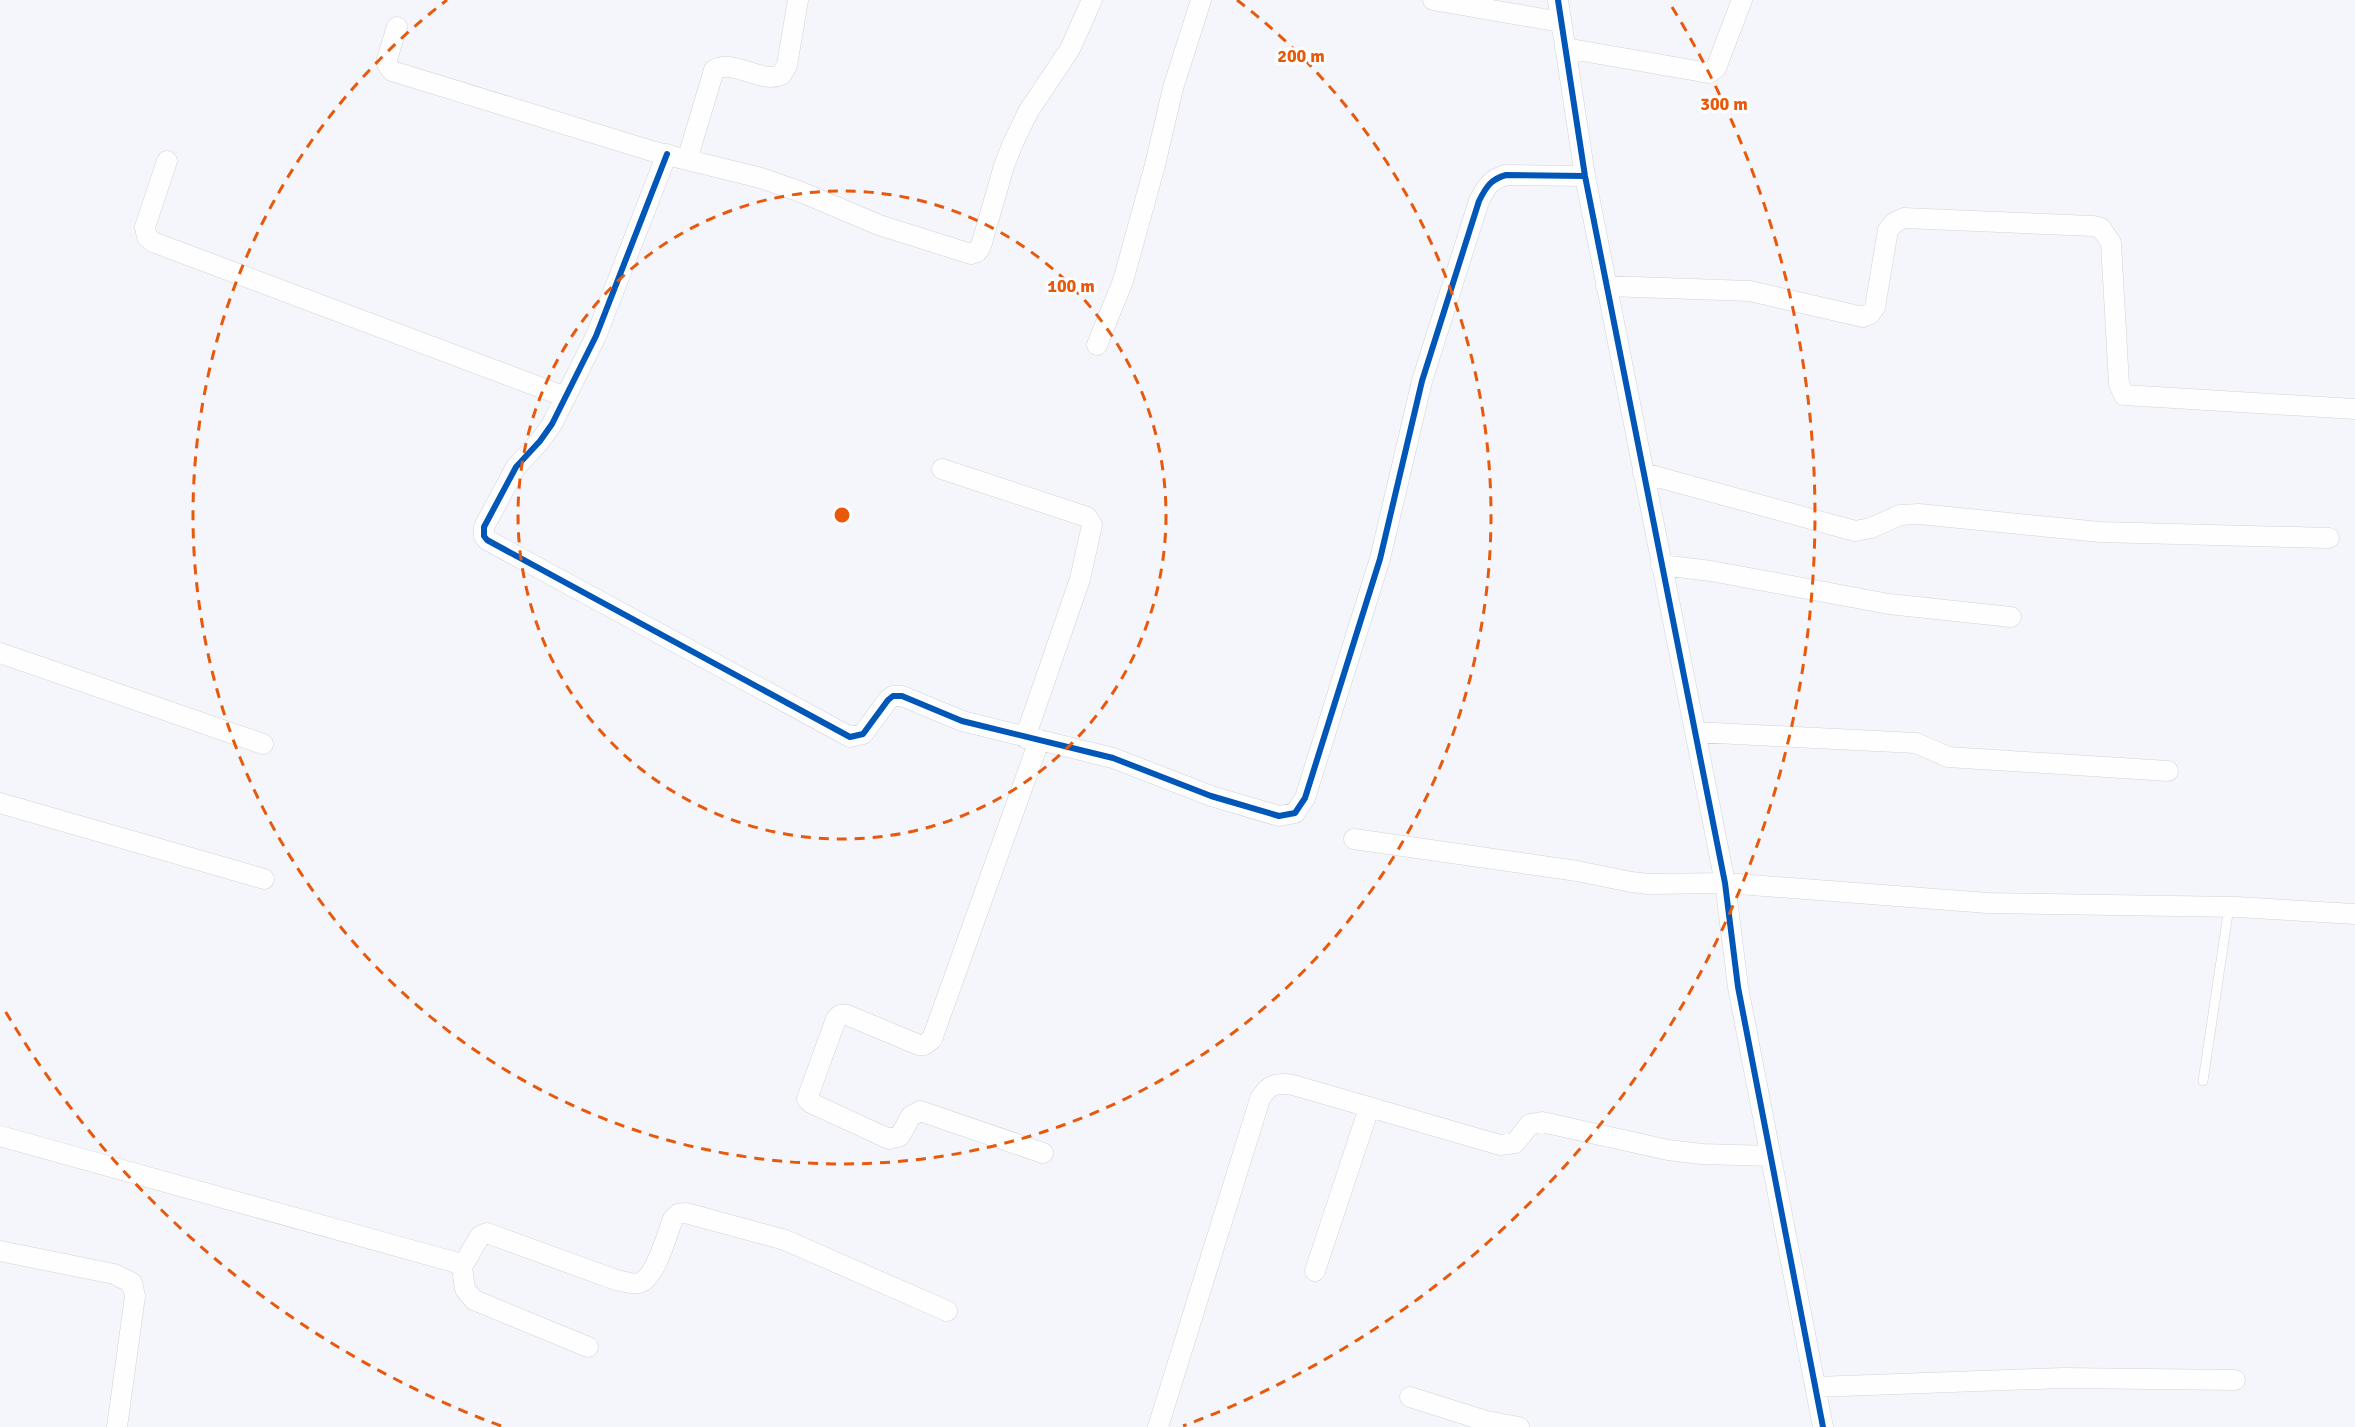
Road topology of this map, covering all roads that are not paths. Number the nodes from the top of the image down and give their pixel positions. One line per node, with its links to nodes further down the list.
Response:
1 (798, 0): 11 (street)
2 (1092, 0): 11 (street)
3 (1201, 0): 15 (street)
4 (1433, 0): 7 (street)
5 (1558, 0): 7 (street)
6 (1742, 0): 9 (street)
7 (1561, 22): 9 (street)
8 (397, 27): 10 (street)
9 (1565, 48): 13 (street)
10 (667, 154): 11 (street); 16 (street)
11 (687, 160)
12 (167, 161): 16 (street)
13 (1585, 176): 14 (street); 25 (street)
14 (1606, 286): 17 (street); 19 (street)
15 (1097, 345)
16 (566, 397): 25 (street)
17 (2355, 408)
18 (942, 469): 25 (street)
19 (1642, 473): 20 (street); 21 (street)
20 (2329, 538)
21 (1661, 565): 22 (street); 24 (street)
22 (2012, 617)
23 (0, 653): 26 (street)
24 (1695, 732): 27 (street); 31 (street)
25 (1032, 740): 37 (street)
26 (263, 744)
27 (2168, 771)
28 (0, 803): 30 (street)
29 (1354, 839): 31 (street)
30 (264, 879)
31 (1725, 883): 32 (street); 38 (street)
32 (2229, 907): 33 (street); 34 (lane)
33 (2355, 914)
34 (2203, 1081)
35 (1370, 1108): 38 (street); 41 (street); 48 (street)
36 (0, 1136): 40 (street)
37 (1043, 1153)
38 (1770, 1156): 45 (street)
39 (0, 1251): 47 (street)
40 (462, 1267): 42 (street); 43 (street)
41 (1315, 1271)
42 (947, 1311)
43 (588, 1347)
44 (2235, 1380): 45 (street)
45 (1815, 1387): 50 (street)
46 (1410, 1397): 49 (street)
47 (117, 1427)
48 (1158, 1427)
49 (1519, 1427)
50 (1822, 1427)

